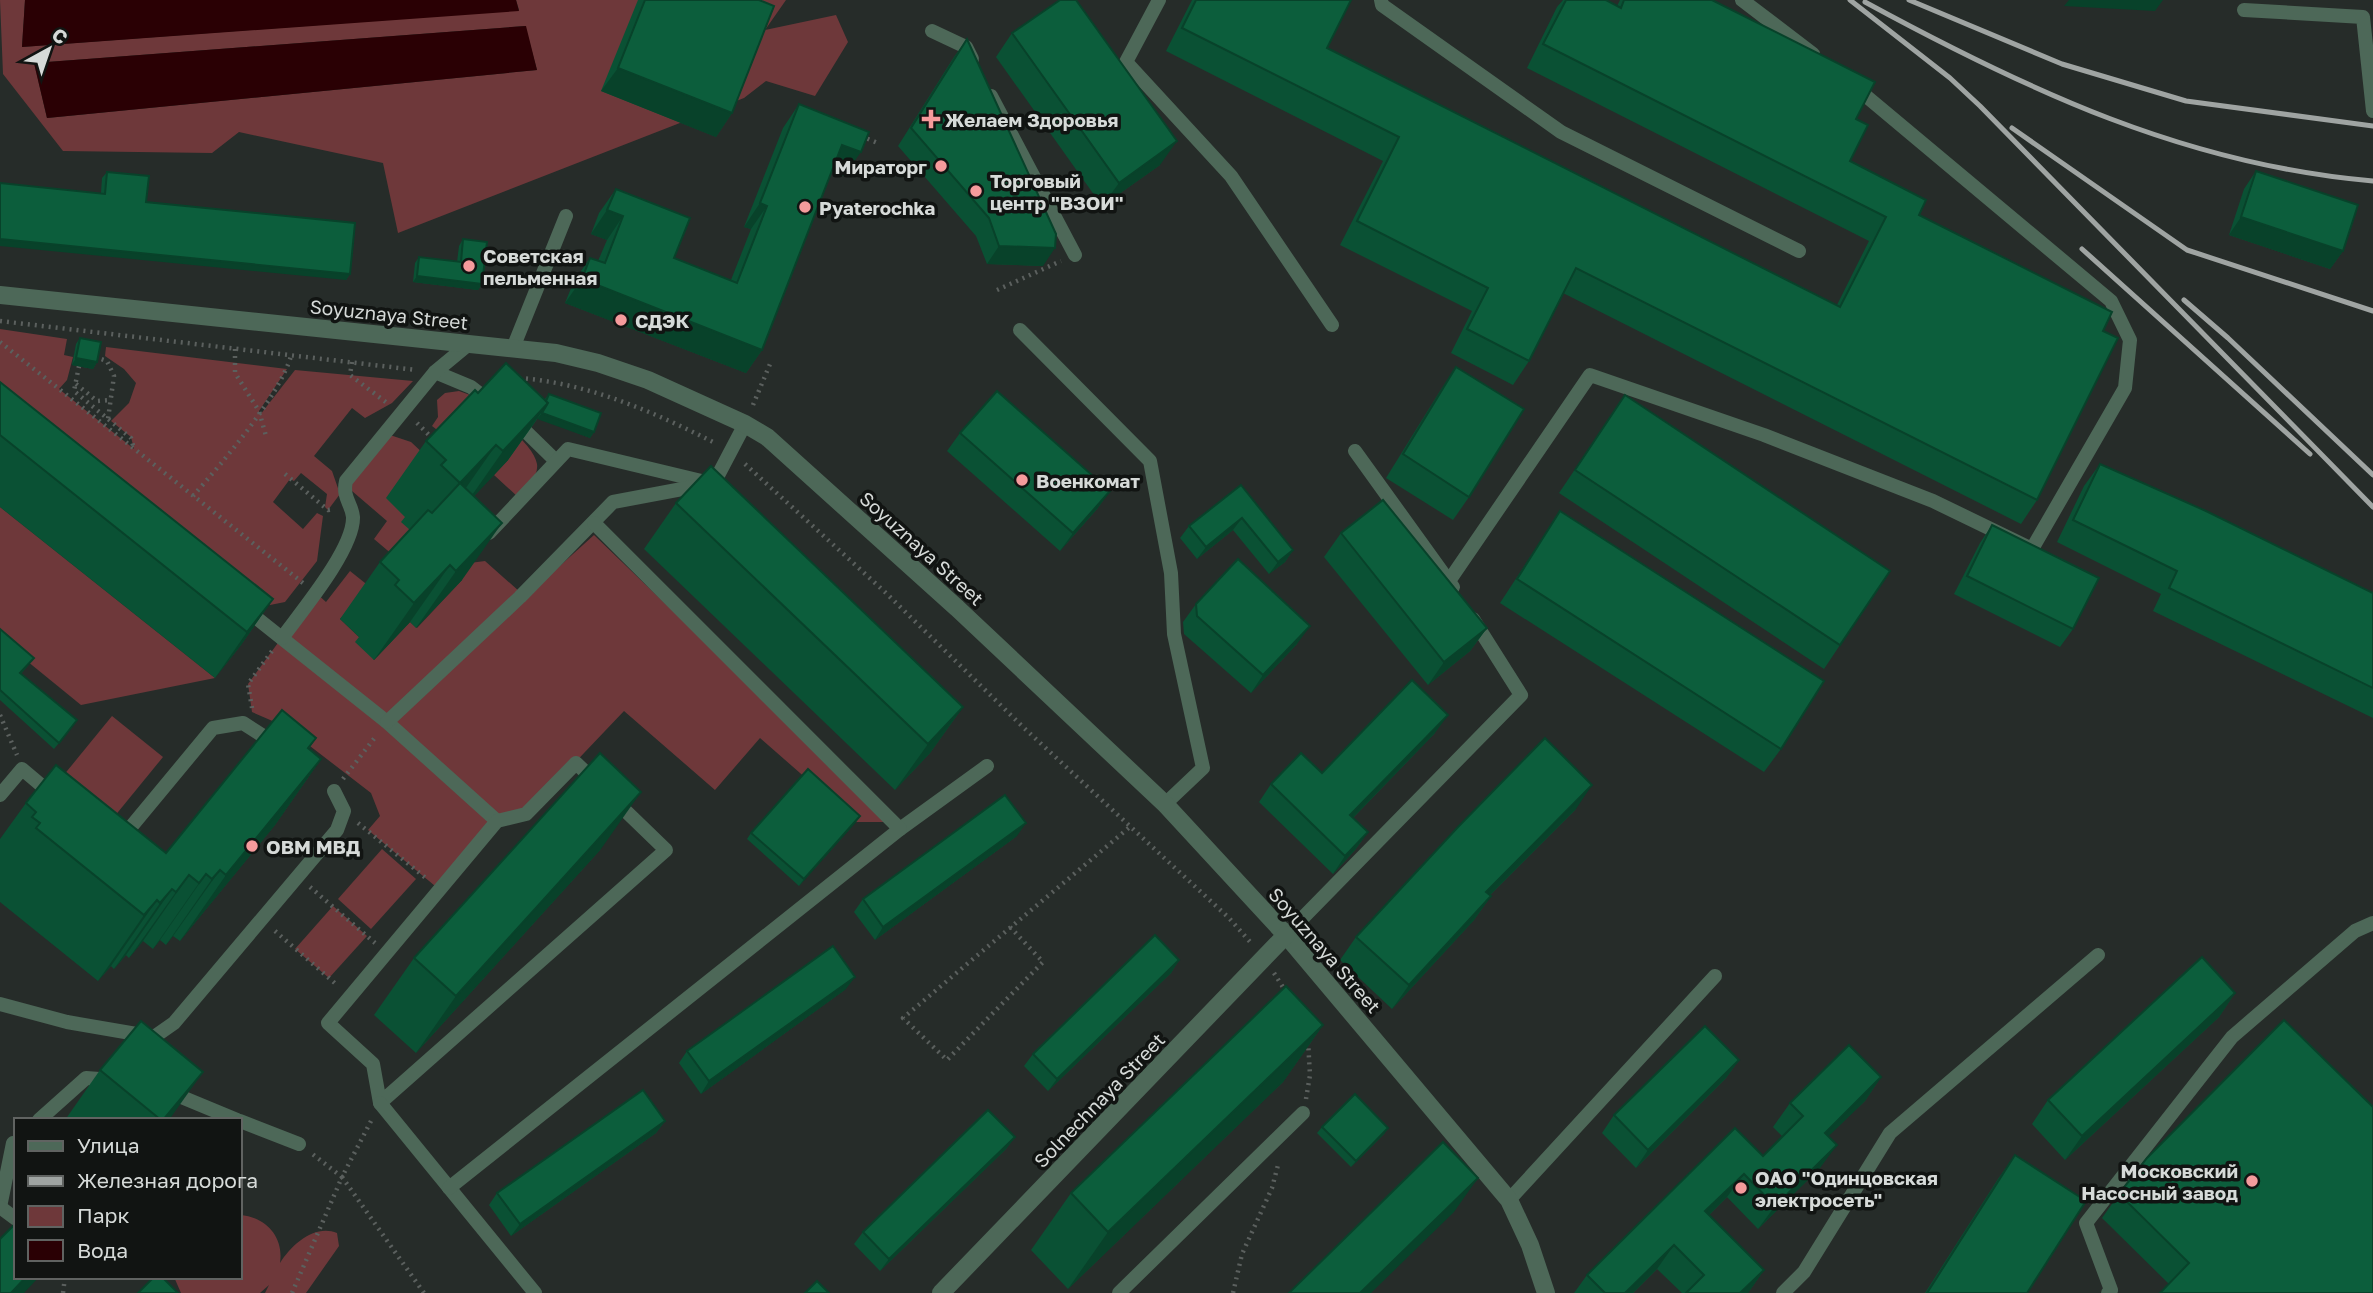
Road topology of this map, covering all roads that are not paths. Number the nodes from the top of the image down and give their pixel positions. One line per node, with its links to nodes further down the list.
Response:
1 (1159, 0): 11 (lane)
2 (1381, 0): 8 (lane)
3 (1742, 0): 22 (lane)
4 (2244, 10): 6 (lane)
5 (932, 31): 9 (lane)
6 (2373, 111)
7 (566, 216): 14 (lane)
8 (1799, 251)
9 (1075, 255)
10 (0, 295): 13 (street, Soyuznaya Street)
11 (1332, 325)
12 (1020, 330): 31 (lane)
13 (470, 343): 14 (street, Soyuznaya Street); 15 (lane)
14 (513, 348): 16 (street, Soyuznaya Street)
15 (435, 372): 18 (lane); 24 (lane)
16 (745, 424): 19 (lane); 31 (street, Soyuznaya Street)
17 (1355, 451): 22 (lane)
18 (556, 461): 19 (lane); 21 (lane)
19 (718, 488): 20 (lane)
20 (594, 523): 25 (lane); 33 (lane)
21 (476, 546)
22 (1449, 581): 36 (lane)
23 (228, 595): 24 (lane)
24 (282, 638): 25 (lane)
25 (387, 722): 32 (lane)
26 (271, 741): 34 (lane)
27 (987, 766): 33 (lane)
28 (334, 791): 39 (lane)
29 (0, 795): 30 (lane)
30 (64, 803)
31 (1165, 804): 36 (street, Soyuznaya Street)
32 (497, 821): 42 (lane); 42 (lane)
33 (900, 829): 51 (lane)
34 (105, 837)
35 (2373, 923): 59 (lane)
36 (1286, 935): 52 (street, Soyuznaya Street); 55 (street, Solnechnaya Street)
37 (2098, 955): 58 (lane)
38 (1715, 976): 52 (lane)
39 (0, 1005)
40 (134, 1082): 45 (lane)
41 (156, 1087): 43 (lane)
42 (380, 1103): 51 (lane)
43 (198, 1104): 46 (lane); 47 (lane)
44 (1303, 1113): 56 (lane)
45 (41, 1118)
46 (198, 1118)
47 (234, 1118)
48 (242, 1121): 50 (lane)
49 (10, 1142): 53 (lane)
50 (299, 1144)
51 (449, 1188): 54 (lane)
52 (1509, 1200): 57 (street, Soyuznaya Street)
53 (14, 1218)
54 (535, 1293)
55 (941, 1293)
56 (1118, 1293)
57 (1546, 1293)
58 (1783, 1293)
59 (2108, 1293)

